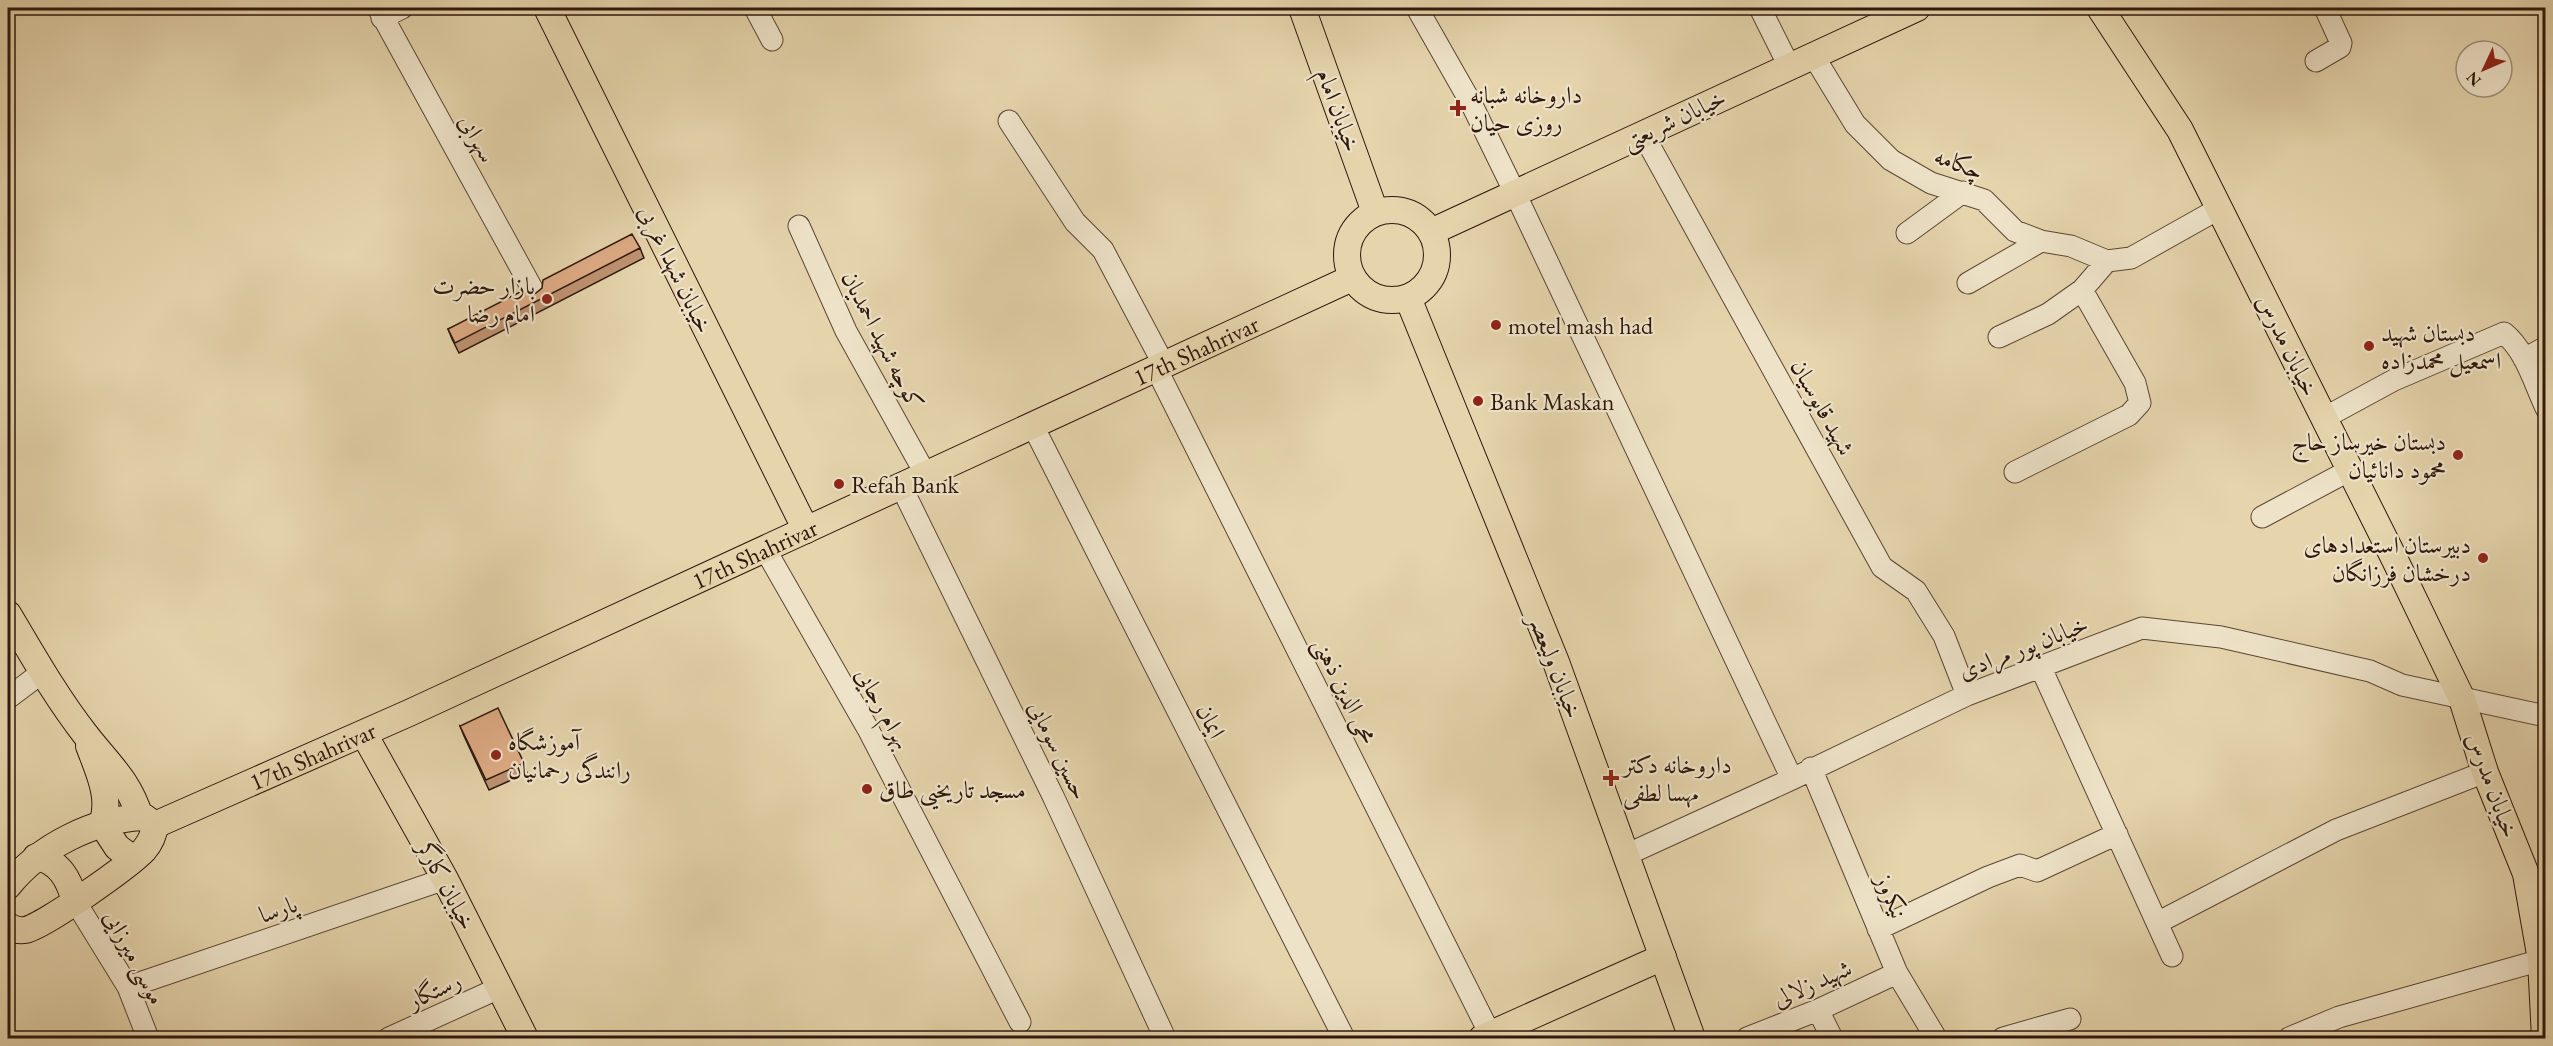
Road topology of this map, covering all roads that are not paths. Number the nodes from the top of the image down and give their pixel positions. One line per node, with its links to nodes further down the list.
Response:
1 (402, 8): 10 (street)
2 (547, 8): 43 (main road, خیابان شهدا غربی)
3 (755, 8): 11 (street)
4 (1302, 8): 20 (main road, خیابان امام)
5 (1417, 8): 18 (street)
6 (1760, 8): 14 (street)
7 (1917, 8): 12 (main road, خیابان شریعتی)
8 (2100, 8): 19 (main road, خیابان مدرس)
9 (2325, 8): 13 (street)
10 (380, 13): 29 (street, سهرابی)
11 (772, 40)
12 (1813, 55): 14 (main road, خیابان شریعتی); 17 (street, چکامه)
13 (2316, 61)
14 (1789, 66): 16 (main road, خیابان شریعتی)
15 (1009, 121): 34 (street, محی الدین ذهنی)
16 (1643, 134): 18 (main road, خیابان شریعتی); 48 (street, شهید قابوسیان)
17 (1963, 192): 23 (street); 24 (street, چکامه)
18 (1515, 193): 22 (main road, خیابان شریعتی); 56 (street)
19 (2220, 208): 25 (street); 36 (main road, خیابان مدرس)
20 (1376, 212): 22 (main road); 26 (main road)
21 (799, 226): 40 (street, کوچه شهید احمدیان)
22 (1431, 232): 30 (main road)
23 (1907, 233)
24 (2041, 241): 25 (street, چکامه); 27 (street)
25 (2106, 261): 28 (street)
26 (1352, 278): 30 (main road); 34 (main road, 17th Shahrivar)
27 (1968, 283)
28 (2082, 290): 31 (street); 39 (street)
29 (534, 292)
30 (1408, 298): 60 (main road, خیابان ولیعصر)
31 (2000, 337)
32 (2546, 347): 33 (street)
33 (2524, 359): 35 (street); 36 (street)
34 (1160, 367): 37 (main road, 17th Shahrivar); 80 (street, محی الدین ذهنی)
35 (2546, 408)
36 (2324, 418): 38 (main road, خیابان مدرس)
37 (1032, 426): 40 (main road, 17th Shahrivar); 85 (street, ایمان)
38 (2350, 470): 42 (street); 50 (main road, خیابان مدرس)
39 (2015, 472)
40 (926, 475): 41 (main road, 17th Shahrivar)
41 (901, 486): 43 (main road, 17th Shahrivar); 84 (street, حسین سومایی)
42 (2262, 517)
43 (806, 530): 44 (main road, 17th Shahrivar)
44 (765, 549): 53 (main road, 17th Shahrivar); 78 (street, بهرام رجایی)
45 (8, 614): 47 (main road)
46 (2041, 668): 48 (street, خیابان پور مرادی); 50 (street, خیابان پور مرادی); 59 (street)
47 (44, 671): 49 (street); 52 (main road)
48 (1967, 695): 54 (street, خیابان پور مرادی)
49 (8, 698)
50 (2462, 699): 51 (street, خیابان پور مرادی); 55 (main road, خیابان مدرس)
51 (2546, 716)
52 (85, 734): 57 (main road); 58 (main road)
53 (364, 734): 57 (main road, 17th Shahrivar); 63 (main road, خیابان کارگر)
54 (1811, 768): 56 (street, خیابان پور مرادی); 69 (street, نیکروز)
55 (2485, 771): 66 (main road, خیابان مدرس); 67 (street)
56 (1792, 779): 60 (street, خیابان پور مرادی)
57 (147, 821): 58 (main road, 17th Shahrivar); 62 (main road)
58 (102, 824): 61 (main road, 17th Shahrivar); 62 (main road)
59 (2117, 834): 67 (street); 69 (street)
60 (1626, 855): 71 (main road, خیابان ولیعصر)
61 (36, 857): 64 (main road, 17th Shahrivar); 65 (main road)
62 (133, 859): 65 (main road)
63 (445, 879): 74 (street, پارسا); 75 (main road, خیابان کارگر)
64 (8, 886)
65 (75, 902): 68 (main road); 74 (street, موسی میرزایی)
66 (2540, 921): 72 (main road, خیابان مدرس)
67 (2157, 923): 70 (street)
68 (8, 926)
69 (1878, 929): 73 (street, نیکروز)
70 (2172, 956)
71 (1663, 957): 80 (main road); 86 (main road, خیابان ولیعصر)
72 (2541, 960): 79 (main road, خیابان مدرس); 91 (street)
73 (1896, 973): 76 (street, شهید زلالی); 89 (street, نیکروز)
74 (128, 987): 81 (street, موسی میرزایی)
75 (500, 988): 82 (street, رستگار); 83 (main road, خیابان کارگر)
76 (1818, 1010): 87 (street, شهید زلالی); 88 (street)
77 (2070, 1019): 90 (street)
78 (1020, 1022)
79 (2545, 1036)
80 (1488, 1037)
81 (148, 1038)
82 (389, 1038)
83 (525, 1038)
84 (1165, 1038)
85 (1344, 1038)
86 (1692, 1038)
87 (1746, 1038)
88 (1832, 1038)
89 (1936, 1038)
90 (2003, 1038)
91 (2289, 1038)

